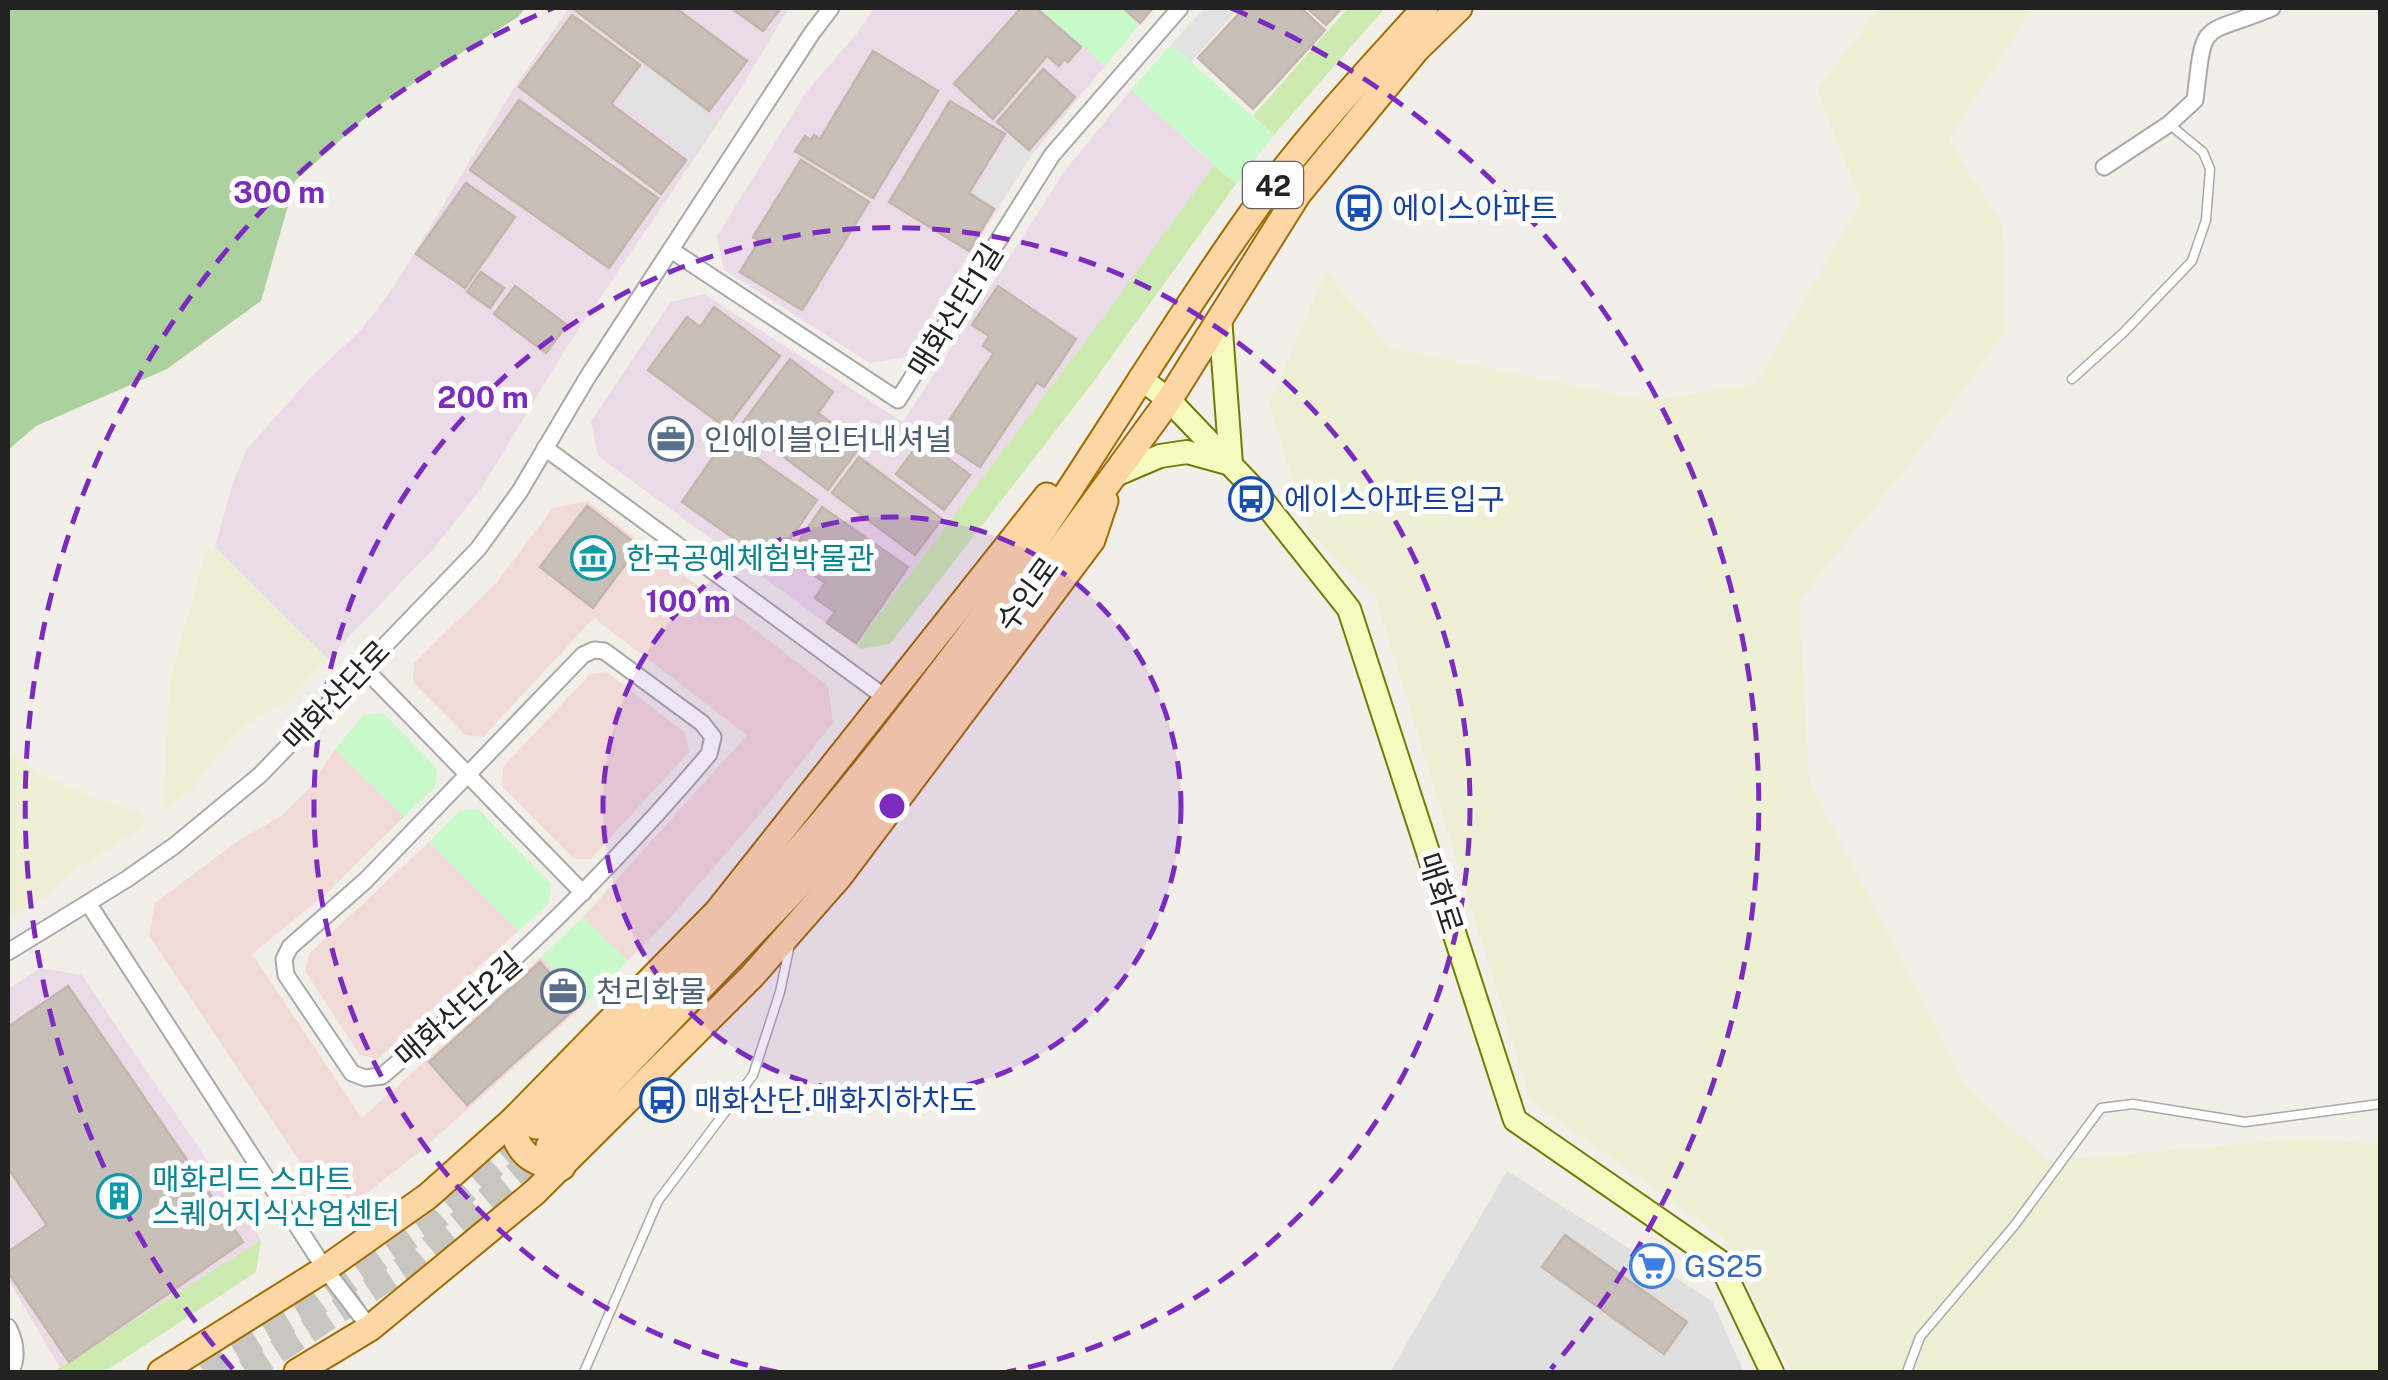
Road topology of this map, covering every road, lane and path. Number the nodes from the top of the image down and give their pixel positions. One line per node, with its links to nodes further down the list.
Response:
1 (832, 8): 8 (street, 매화산단로)
2 (1180, 8): 8 (street, 매화산단1길)
3 (1425, 8): 10 (main road, 수인로 / 42)
4 (1459, 8): 9 (main road, 수인로 / 42)
5 (2272, 8): 6 (street)
6 (2169, 124): 7 (street); 11 (lane)
7 (2104, 166)
8 (670, 250): 13 (street, 매화산단로)
9 (1220, 317): 12 (main road, 수인로 / 42); 15 (street)
10 (1140, 378): 12 (street, 매화로); 14 (main road, 수인로 / 42)
11 (2072, 379)
12 (1169, 400): 15 (street, 매화로); 16 (main road, 수인로 / 42)
13 (545, 448): 17 (street, 매화산단로); 18 (street)
14 (1085, 463): 18 (main road); 25 (main road, 수인로 / 42)
15 (1230, 464): 16 (street); 33 (street, 매화로)
16 (1113, 476): 22 (main road); 25 (main road, 수인로 / 42)
17 (363, 666): 19 (street); 21 (street, 매화산단로)
18 (886, 698): 25 (main road)
19 (468, 772): 20 (street); 20 (street, 매화산단2길); 20 (street, 매화산단2길)
20 (583, 892)
21 (88, 904): 23 (street, 매화산단로); 26 (street)
22 (794, 929): 25 (main road); 32 (lane)
23 (8, 952)
24 (2380, 1104): 34 (lane)
25 (540, 1140): 26 (main road); 28 (main road)
26 (325, 1268): 28 (street); 30 (main road)
27 (8, 1327): 29 (street)
28 (370, 1328): 31 (main road)
29 (11, 1372)
30 (160, 1372)
31 (297, 1372)
32 (584, 1372)
33 (1772, 1372)
34 (1907, 1372)

